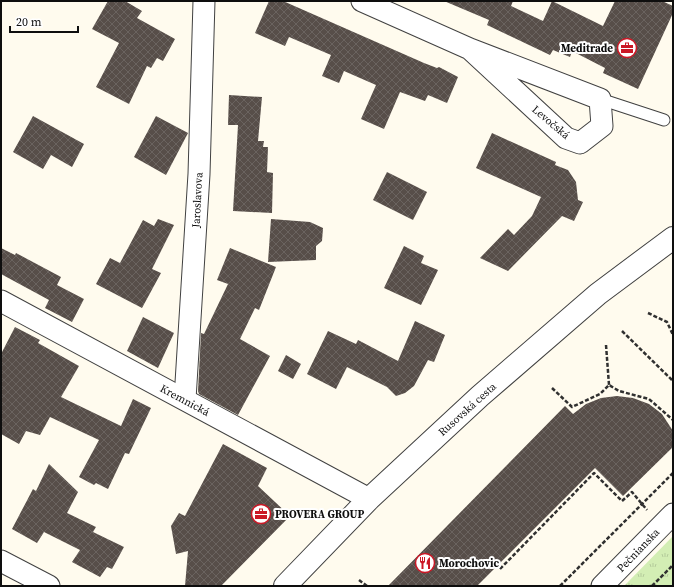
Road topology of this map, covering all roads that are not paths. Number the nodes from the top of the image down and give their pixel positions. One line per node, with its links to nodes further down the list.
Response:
1 (204, 1): 8 (street, Jaroslavova)
2 (362, 1): 3 (street, Levočská)
3 (470, 48): 4 (street, Levočská); 4 (street, Levočská)
4 (600, 99): 5 (lane)
5 (664, 120)
6 (669, 242): 9 (street, Rusovská cesta)
7 (1, 301): 8 (street, Kremnická)
8 (185, 400): 9 (street, Kremnická)
9 (368, 499): 13 (street, Rusovská cesta)
10 (673, 514): 14 (street, Pečnianska)
11 (1, 561): 12 (street)
12 (49, 586)
13 (285, 586)
14 (602, 586)

